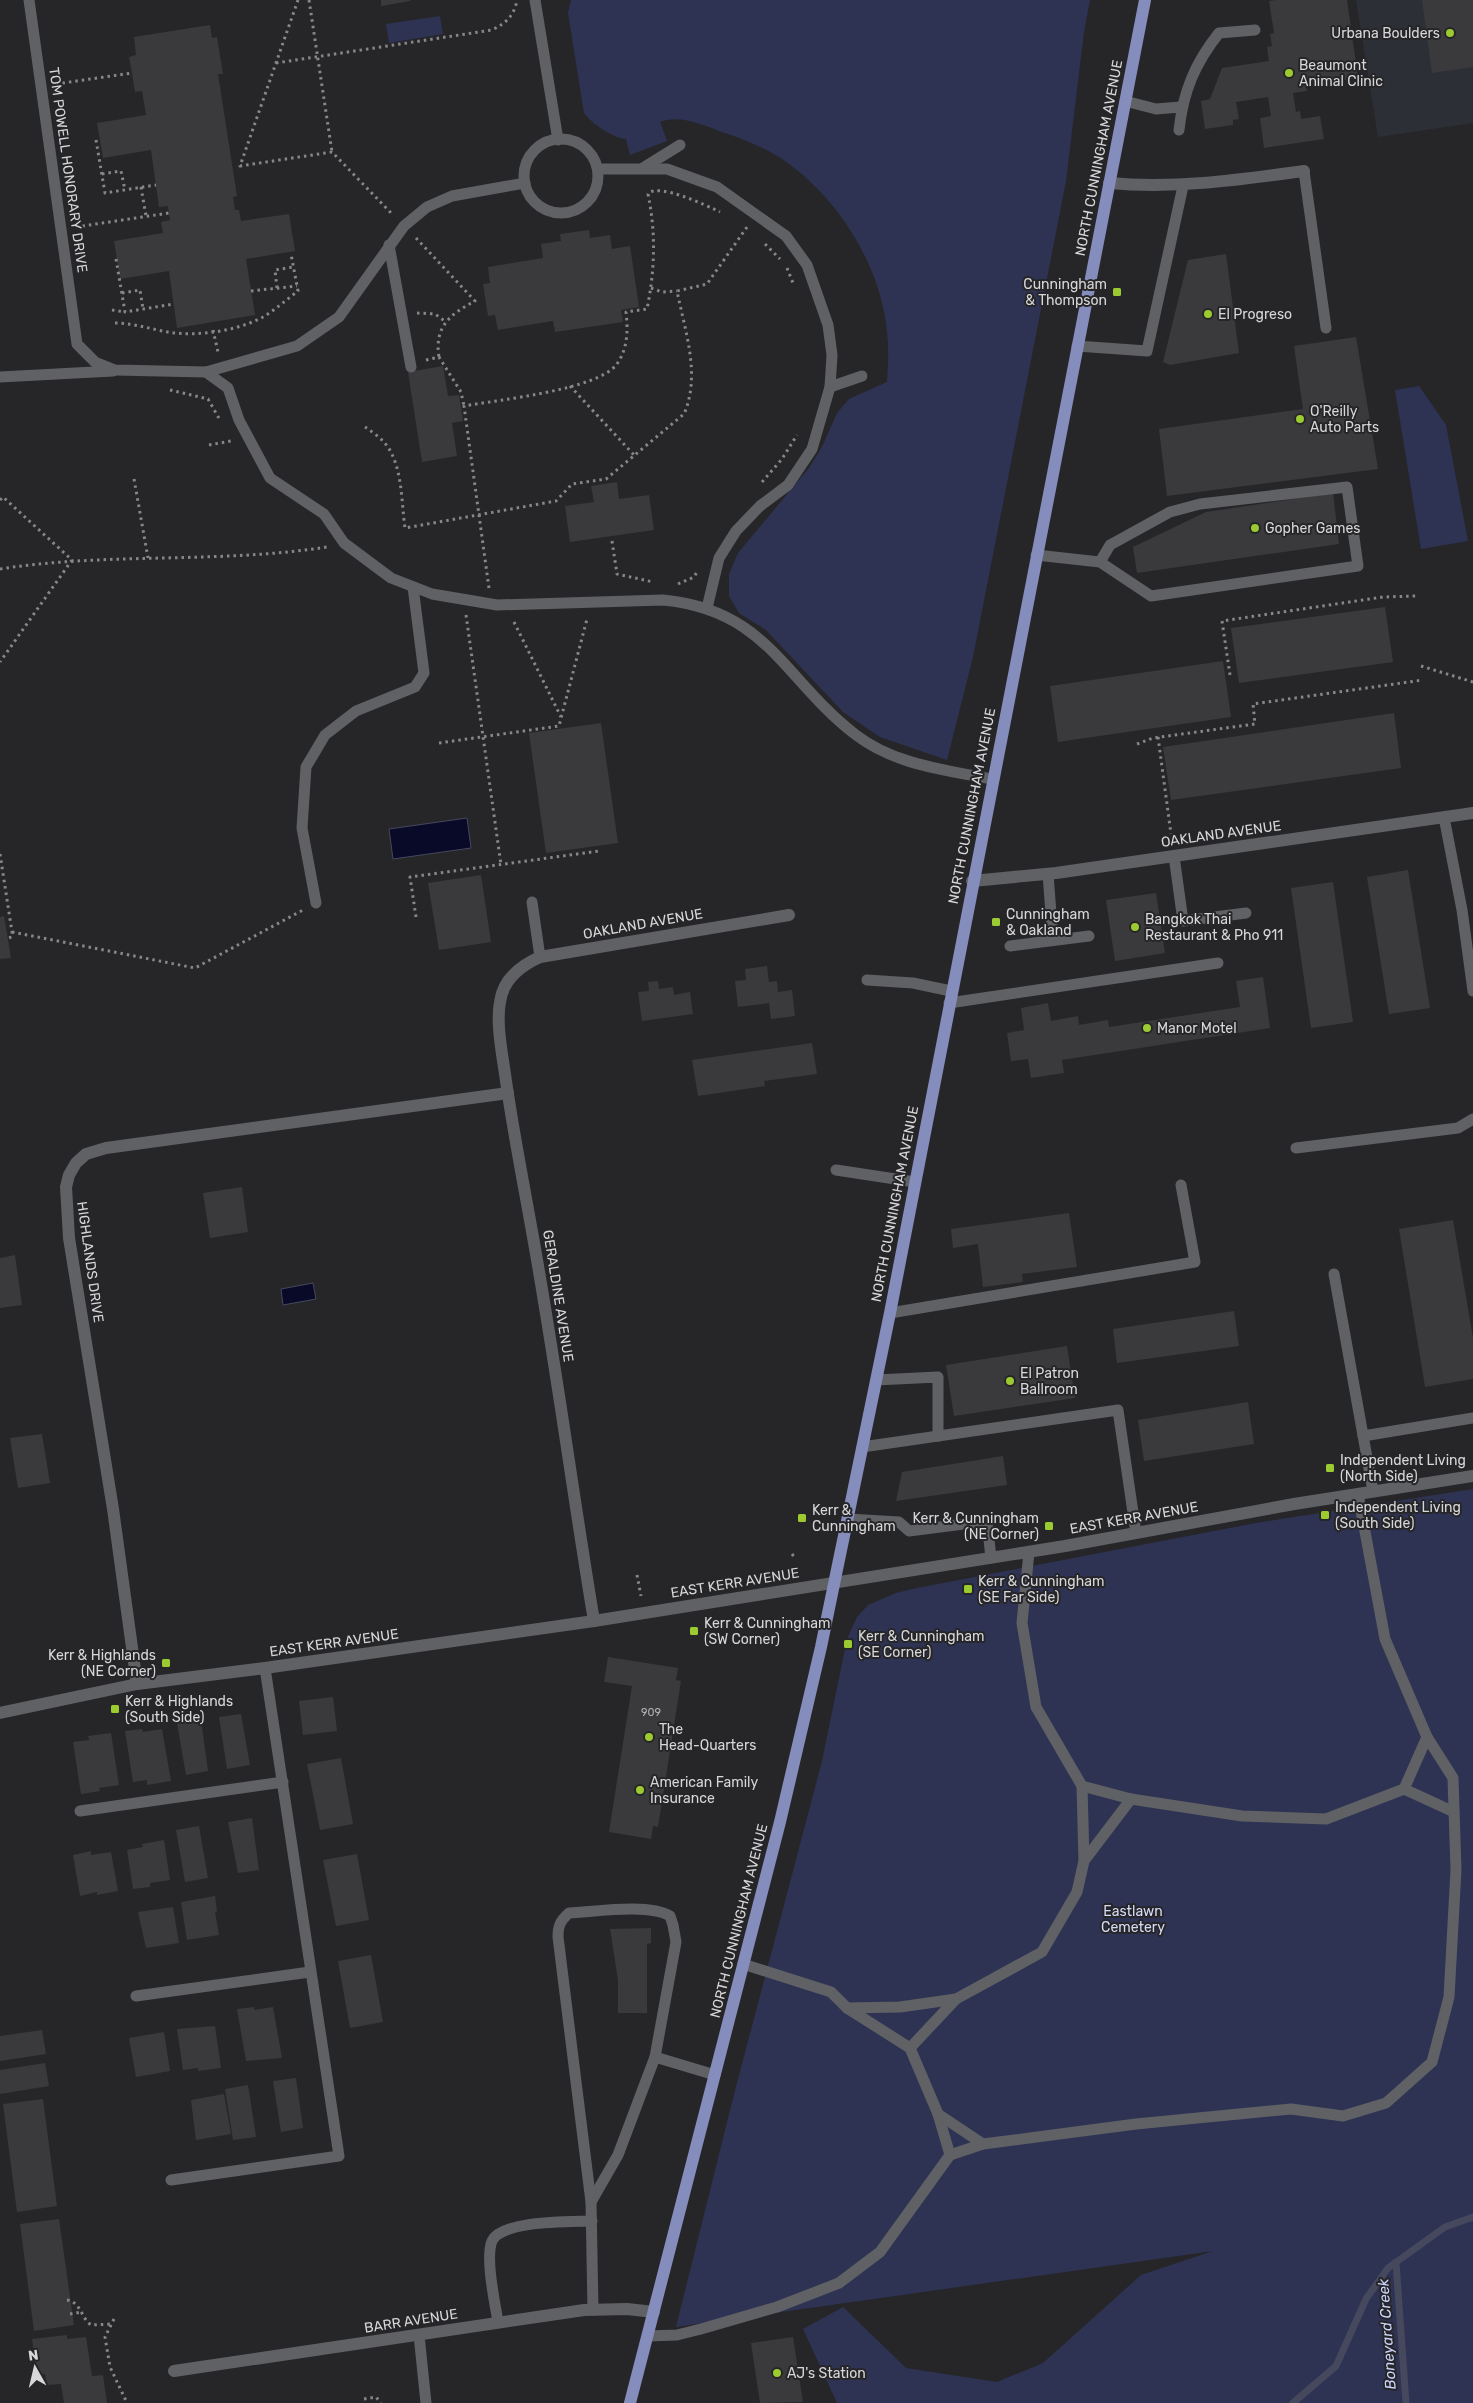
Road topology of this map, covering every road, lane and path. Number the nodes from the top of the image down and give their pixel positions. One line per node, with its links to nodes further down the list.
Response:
1 (29, 0): 11 (lane, TOM POWELL HONORARY DRIVE)
2 (298, 0): 9 (path)
3 (309, 0): 8 (path)
4 (517, 0): 8 (path)
5 (535, 0): 16 (lane)
6 (1145, 0): 12 (main road, NORTH CUNNINGHAM AVENUE)
7 (1256, 30): 13 (lane)
8 (318, 57): 9 (path); 18 (path)
9 (276, 63): 18 (path)
10 (132, 73): 11 (path)
11 (41, 86): 35 (lane, TOM POWELL HONORARY DRIVE)
12 (1125, 101): 13 (lane); 24 (main road, NORTH CUNNINGHAM AVENUE)
13 (1181, 107): 14 (lane)
14 (1179, 130)
15 (96, 140): 22 (path)
16 (558, 140): 19 (lane); 23 (lane)
17 (680, 146): 20 (lane)
18 (332, 152): 32 (path)
19 (598, 169): 20 (lane); 23 (lane)
20 (642, 169): 68 (lane)
21 (1304, 171): 26 (street); 57 (lane)
22 (102, 174): 28 (path); 28 (path)
23 (525, 183): 39 (lane)
24 (1109, 183): 26 (street); 59 (main road, NORTH CUNNINGHAM AVENUE)
25 (156, 185): 27 (path)
26 (1183, 186): 59 (lane)
27 (140, 187): 28 (path); 31 (path)
28 (125, 190)
29 (169, 213): 31 (path)
30 (724, 214): 45 (path)
31 (146, 216): 35 (path)
32 (394, 216)
33 (739, 223): 34 (path)
34 (747, 227): 36 (path); 48 (path)
35 (61, 230): 63 (lane, TOM POWELL HONORARY DRIVE)
36 (754, 231)
37 (412, 234): 55 (path)
38 (760, 238): 46 (path)
39 (389, 246): 54 (lane); 64 (lane)
40 (291, 254): 42 (path)
41 (116, 259): 49 (path)
42 (293, 267): 43 (path); 44 (path)
43 (297, 286): 44 (path); 58 (path)
44 (277, 288): 47 (path)
45 (651, 288): 48 (path); 67 (path)
46 (796, 288)
47 (251, 291)
48 (676, 291): 76 (path)
49 (122, 293): 51 (path); 53 (path)
50 (174, 304): 51 (path)
51 (143, 309): 53 (path)
52 (112, 310): 53 (path)
53 (125, 312)
54 (402, 315): 55 (path); 62 (lane)
55 (446, 322): 60 (path)
56 (114, 323): 58 (path)
57 (1326, 328)
58 (213, 330): 61 (path)
59 (1077, 346): 83 (main road, NORTH CUNNINGHAM AVENUE)
60 (439, 357): 62 (path); 70 (path)
61 (219, 359)
62 (411, 365)
63 (122, 370): 64 (lane); 66 (lane)
64 (206, 372): 82 (lane)
65 (862, 376): 68 (lane)
66 (0, 377)
67 (570, 386): 70 (path); 76 (path)
68 (830, 388): 97 (lane)
69 (164, 389): 71 (path)
70 (464, 406): 80 (path)
71 (222, 425)
72 (365, 427): 80 (path)
73 (802, 427): 78 (path)
74 (227, 434): 75 (path)
75 (209, 445)
76 (635, 456): 80 (path)
77 (134, 479): 84 (path)
78 (759, 485)
79 (0, 500): 85 (path)
80 (477, 515): 95 (path)
81 (612, 541): 89 (path)
82 (344, 543): 84 (path); 91 (lane)
83 (1036, 555): 86 (lane); 108 (main road, NORTH CUNNINGHAM AVENUE)
84 (148, 558): 85 (path)
85 (72, 560): 87 (path); 98 (path)
86 (1100, 562): 86 (lane)
87 (0, 569)
88 (699, 569): 90 (path)
89 (659, 583)
90 (675, 584)
91 (413, 587): 93 (lane); 119 (lane)
92 (1416, 596): 100 (path)
93 (464, 599): 95 (lane); 104 (path)
94 (591, 602): 96 (lane); 97 (lane); 103 (path)
95 (491, 604): 96 (lane)
96 (506, 604): 103 (path)
97 (707, 608): 108 (lane)
98 (0, 662)
99 (1421, 666): 102 (path)
100 (1230, 675)
101 (1423, 680): 105 (path)
102 (1473, 682)
103 (561, 718): 104 (path)
104 (483, 736): 106 (path); 115 (path)
105 (1158, 737): 107 (path); 111 (path)
106 (439, 743)
107 (1137, 744)
108 (992, 779): 117 (main road, NORTH CUNNINGHAM AVENUE)
109 (1473, 813): 110 (street, OAKLAND AVENUE)
110 (1444, 817): 114 (street, OAKLAND AVENUE); 132 (lane)
111 (1172, 834)
112 (599, 851): 115 (path)
113 (0, 854): 123 (path)
114 (1174, 856): 116 (street, OAKLAND AVENUE); 120 (lane)
115 (501, 864): 122 (path)
116 (1048, 874): 117 (street, OAKLAND AVENUE); 126 (lane)
117 (972, 881): 133 (main road, NORTH CUNNINGHAM AVENUE)
118 (532, 902): 128 (lane)
119 (316, 903): 123 (path)
120 (1246, 913)
121 (788, 915): 128 (street, OAKLAND AVENUE)
122 (416, 917)
123 (12, 932): 125 (path)
124 (1089, 936): 126 (lane)
125 (8, 938)
126 (1053, 940): 127 (lane)
127 (1010, 946)
128 (540, 957): 130 (street, OAKLAND AVENUE)
129 (1218, 963): 133 (lane)
130 (509, 979): 134 (street, GERALDINE AVENUE)
131 (867, 980): 133 (lane)
132 (1473, 991)
133 (950, 997): 138 (main road, NORTH CUNNINGHAM AVENUE)
134 (508, 1093): 159 (street, GERALDINE AVENUE); 161 (street, HIGHLANDS DRIVE)
135 (1473, 1119): 136 (lane)
136 (1296, 1148)
137 (836, 1170): 138 (lane)
138 (914, 1182): 141 (main road, NORTH CUNNINGHAM AVENUE)
139 (1181, 1185): 141 (lane)
140 (1334, 1274): 145 (lane)
141 (890, 1313): 142 (main road, NORTH CUNNINGHAM AVENUE)
142 (876, 1380): 144 (lane); 146 (main road, NORTH CUNNINGHAM AVENUE)
143 (1473, 1418): 145 (lane)
144 (938, 1436): 146 (lane); 151 (lane)
145 (1363, 1436): 148 (lane)
146 (862, 1447): 150 (main road, NORTH CUNNINGHAM AVENUE)
147 (1473, 1476): 148 (street, EAST KERR AVENUE)
148 (1373, 1491): 149 (street, EAST KERR AVENUE)
149 (1358, 1494): 151 (street, EAST KERR AVENUE); 163 (lane)
150 (848, 1519): 154 (lane); 157 (main road, NORTH CUNNINGHAM AVENUE)
151 (1136, 1533): 152 (street, EAST KERR AVENUE)
152 (1029, 1552): 154 (street, EAST KERR AVENUE); 165 (lane)
153 (792, 1554): 155 (path)
154 (991, 1558): 157 (street, EAST KERR AVENUE)
155 (796, 1559)
156 (637, 1575): 158 (path)
157 (835, 1583): 159 (street, EAST KERR AVENUE); 171 (main road, NORTH CUNNINGHAM AVENUE)
158 (641, 1599)
159 (594, 1621): 160 (street, EAST KERR AVENUE)
160 (265, 1668): 161 (street, EAST KERR AVENUE); 164 (lane)
161 (137, 1684): 162 (street, EAST KERR AVENUE)
162 (0, 1713)
163 (1427, 1737): 166 (lane); 169 (lane)
164 (283, 1782): 168 (lane); 172 (lane)
165 (1082, 1786): 167 (lane); 170 (lane)
166 (1404, 1789): 167 (lane); 169 (lane)
167 (1131, 1799): 170 (lane)
168 (80, 1811)
169 (1454, 1812): 180 (lane)
170 (1084, 1861): 174 (lane)
171 (744, 1964): 175 (lane); 178 (main road, NORTH CUNNINGHAM AVENUE)
172 (310, 1972): 173 (lane); 182 (lane)
173 (136, 1996)
174 (956, 1999): 175 (lane); 176 (lane)
175 (847, 2008): 176 (lane)
176 (910, 2048): 179 (lane)
177 (655, 2057): 178 (lane); 183 (lane); 183 (lane)
178 (715, 2076): 188 (main road, NORTH CUNNINGHAM AVENUE)
179 (938, 2114): 180 (lane); 181 (lane)
180 (983, 2144): 181 (lane)
181 (950, 2155): 194 (lane)
182 (172, 2180)
183 (591, 2202): 184 (lane)
184 (592, 2221): 186 (lane); 191 (lane)
185 (67, 2300): 187 (path)
186 (593, 2310): 188 (street, BARR AVENUE); 191 (street, BARR AVENUE)
187 (82, 2312): 189 (path); 192 (path)
188 (654, 2312): 194 (main road, NORTH CUNNINGHAM AVENUE)
189 (70, 2314)
190 (114, 2319): 192 (path)
191 (498, 2322): 193 (street, BARR AVENUE)
192 (112, 2324): 197 (path)
193 (419, 2335): 195 (street, BARR AVENUE); 199 (lane)
194 (648, 2336): 200 (main road, NORTH CUNNINGHAM AVENUE)
195 (174, 2371)
196 (364, 2399): 198 (path)
197 (126, 2403)
198 (381, 2403)
199 (426, 2403)
200 (630, 2403)

